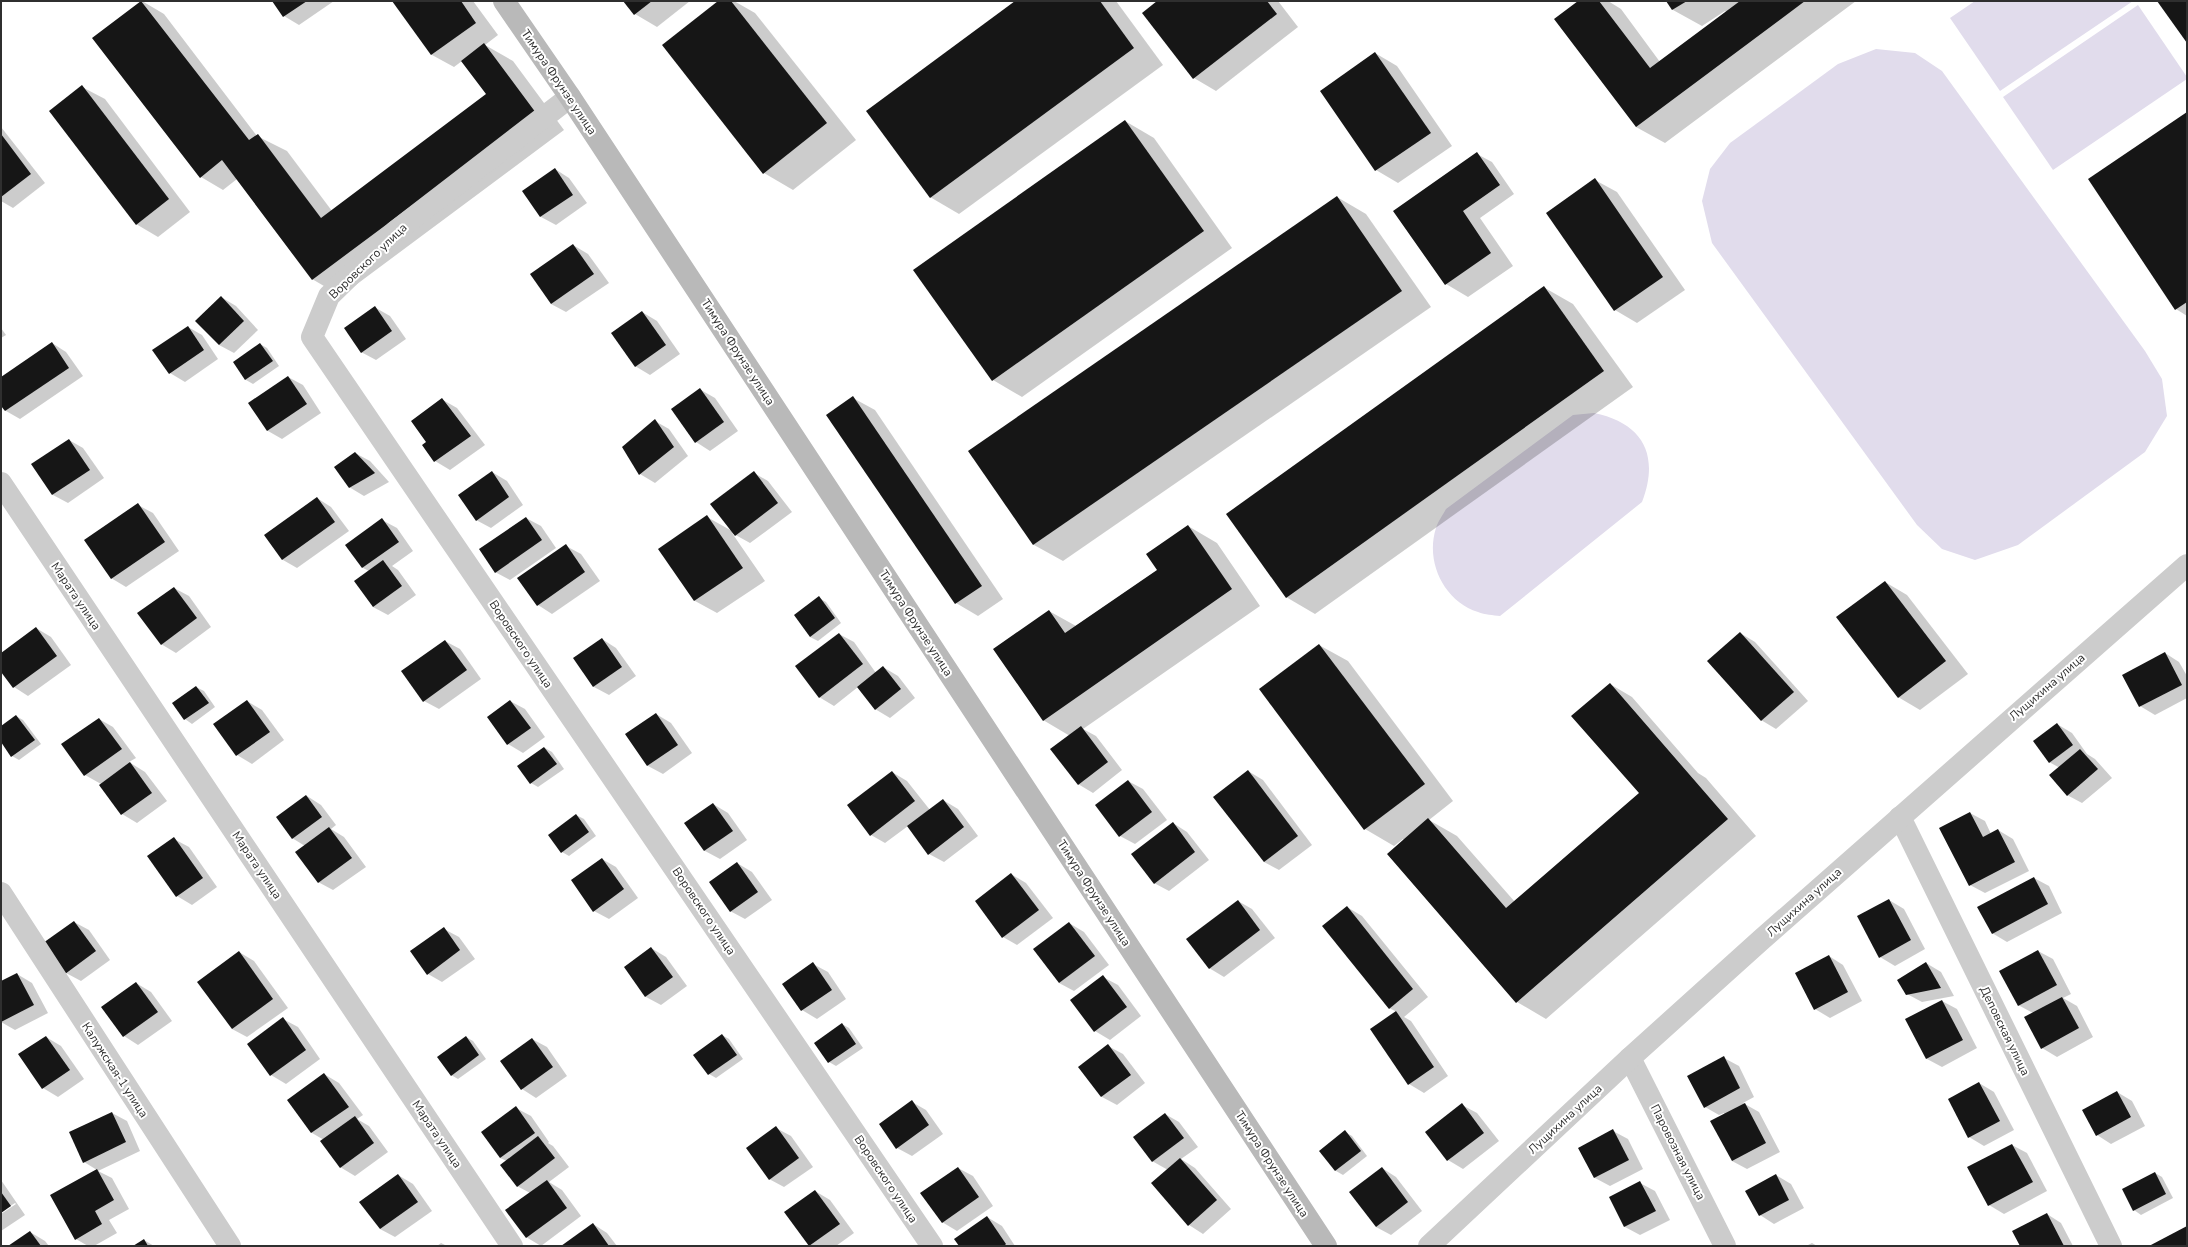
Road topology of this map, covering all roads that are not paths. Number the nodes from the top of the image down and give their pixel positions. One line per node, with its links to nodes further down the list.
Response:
1 (504, 1): 2 (main road, Тимура Фрунзе улица)
2 (570, 97): 10 (street, Воровского улица); 11 (main road, Тимура Фрунзе улица)
3 (1, 484): 9 (street, Марата улица)
4 (2187, 565): 5 (street, Лущихина улица)
5 (1900, 817): 7 (street, Лущихина улица); 14 (street, Деповская улица)
6 (1, 893): 8 (street, Калужская-1 улица)
7 (1630, 1058): 12 (street, Лущихина улица); 13 (street, Паровозная улица)
8 (230, 1246)
9 (512, 1246)
10 (932, 1246)
11 (1326, 1246)
12 (1429, 1246)
13 (1725, 1246)
14 (2111, 1246)

